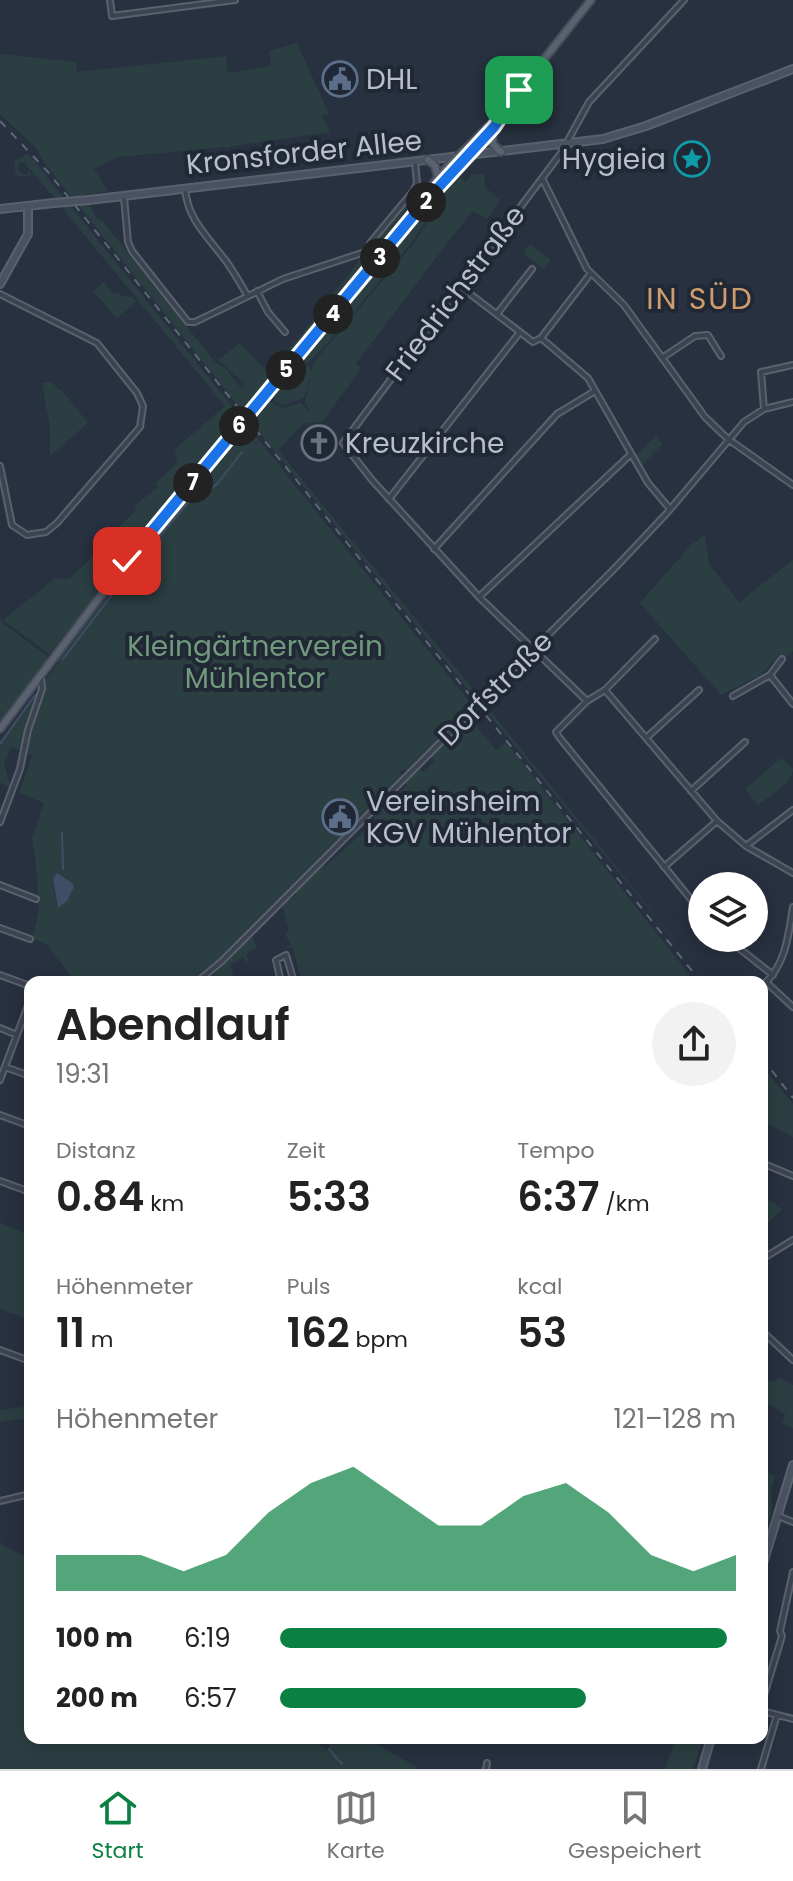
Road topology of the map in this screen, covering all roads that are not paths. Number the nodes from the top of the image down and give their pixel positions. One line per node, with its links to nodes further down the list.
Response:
1 (110, 0): 2 (street)
2 (235, 0)
3 (591, 0): 6 (main road)
4 (684, 0): 8 (street, Friedrichstraße)
5 (793, 69): 8 (main road, Kronsforder Allee)
6 (499, 116): 7 (main road); 11 (main road)
7 (494, 127): 9 (main road); 10 (main road)
8 (567, 144): 9 (main road, Kronsforder Allee); 15 (street, Friedrichstraße)
9 (501, 152): 10 (main road, Kronsforder Allee)
10 (468, 156): 11 (main road, Kronsforder Allee); 18 (main road)
11 (457, 157): 12 (main road, Kronsforder Allee); 14 (main road)
12 (428, 160): 13 (main road, Kronsforder Allee); 14 (main road)
13 (415, 162): 16 (main road, Kronsforder Allee); 25 (street)
14 (438, 178): 18 (main road)
15 (542, 178): 22 (street); 24 (street, Friedrichstraße)
16 (185, 188): 17 (main road, Kronsforder Allee); 27 (street)
17 (124, 195): 19 (main road, Kronsforder Allee, bridge); 27 (street)
18 (423, 204): 49 (main road, bridge)
19 (28, 206): 20 (main road, Kronsforder Allee); 23 (main road)
20 (0, 209)
21 (532, 269): 28 (street)
22 (591, 273): 31 (street); 33 (street)
23 (0, 284)
24 (461, 287): 28 (street); 42 (street, Friedrichstraße)
25 (257, 291): 27 (street); 29 (street)
26 (0, 294): 40 (street)
27 (247, 295)
28 (497, 314): 30 (street)
29 (285, 332)
30 (520, 332): 31 (street); 42 (street)
31 (541, 338): 35 (street)
32 (721, 356): 33 (street)
33 (662, 358): 38 (street)
34 (793, 365): 37 (street)
35 (595, 391): 39 (street); 44 (street)
36 (793, 402): 37 (street, Dorfstraße)
37 (764, 409): 38 (street, Dorfstraße)
38 (728, 439): 41 (street); 43 (street, Dorfstraße)
39 (630, 455): 43 (street); 45 (street)
40 (0, 466)
41 (793, 485)
42 (389, 499): 44 (street)
43 (670, 509): 47 (street, Dorfstraße)
44 (434, 549): 45 (street)
45 (479, 597): 47 (street)
46 (655, 639): 51 (street)
47 (535, 650): 54 (street); 75 (street, Dorfstraße)
48 (782, 659): 50 (street)
49 (41, 673): 56 (main road); 62 (street)
50 (770, 675): 53 (street); 55 (street)
51 (605, 690): 54 (street); 57 (street)
52 (699, 690): 57 (street)
53 (733, 696)
54 (587, 701): 64 (street)
55 (793, 704)
56 (0, 729)
57 (646, 738): 59 (street)
58 (745, 742): 59 (street)
59 (691, 791): 61 (street)
60 (793, 810): 63 (street)
61 (717, 821): 63 (street); 64 (street)
62 (0, 822)
63 (746, 846): 65 (street)
64 (664, 867): 67 (street)
65 (793, 873)
66 (0, 885): 68 (street)
67 (688, 896)
68 (36, 899)
69 (793, 907): 74 (street)
70 (0, 928): 71 (street)
71 (30, 939)
72 (744, 952): 74 (street)
73 (0, 975): 79 (street)
74 (773, 975): 78 (street)
75 (204, 976)
76 (280, 976): 77 (street)
77 (292, 976)
78 (768, 980)
79 (24, 984)
80 (768, 987): 81 (street)
81 (793, 1007)
82 (24, 1016): 83 (street)
83 (22, 1021): 85 (street)
84 (0, 1028): 85 (street)
85 (17, 1035): 86 (street)
86 (5, 1067): 87 (street); 88 (street)
87 (24, 1074)
88 (0, 1079)
89 (0, 1115): 90 (street)
90 (24, 1124)
91 (768, 1166): 92 (street)
92 (793, 1176)
93 (0, 1181): 94 (street)
94 (24, 1190)
95 (793, 1240): 96 (street)
96 (768, 1255)
97 (768, 1337): 100 (street)
98 (0, 1350): 99 (street)
99 (24, 1359)
100 (793, 1360)
101 (793, 1465): 104 (main road)
102 (24, 1495): 103 (street)
103 (0, 1501)
104 (778, 1516): 105 (street); 106 (main road)
105 (793, 1522)
106 (768, 1548)
107 (793, 1572): 108 (street)
108 (768, 1682)
109 (768, 1713): 110 (street)
110 (777, 1715): 111 (street); 114 (street)
111 (793, 1719)
112 (709, 1744): 113 (main road)
113 (702, 1769)
114 (761, 1769)

